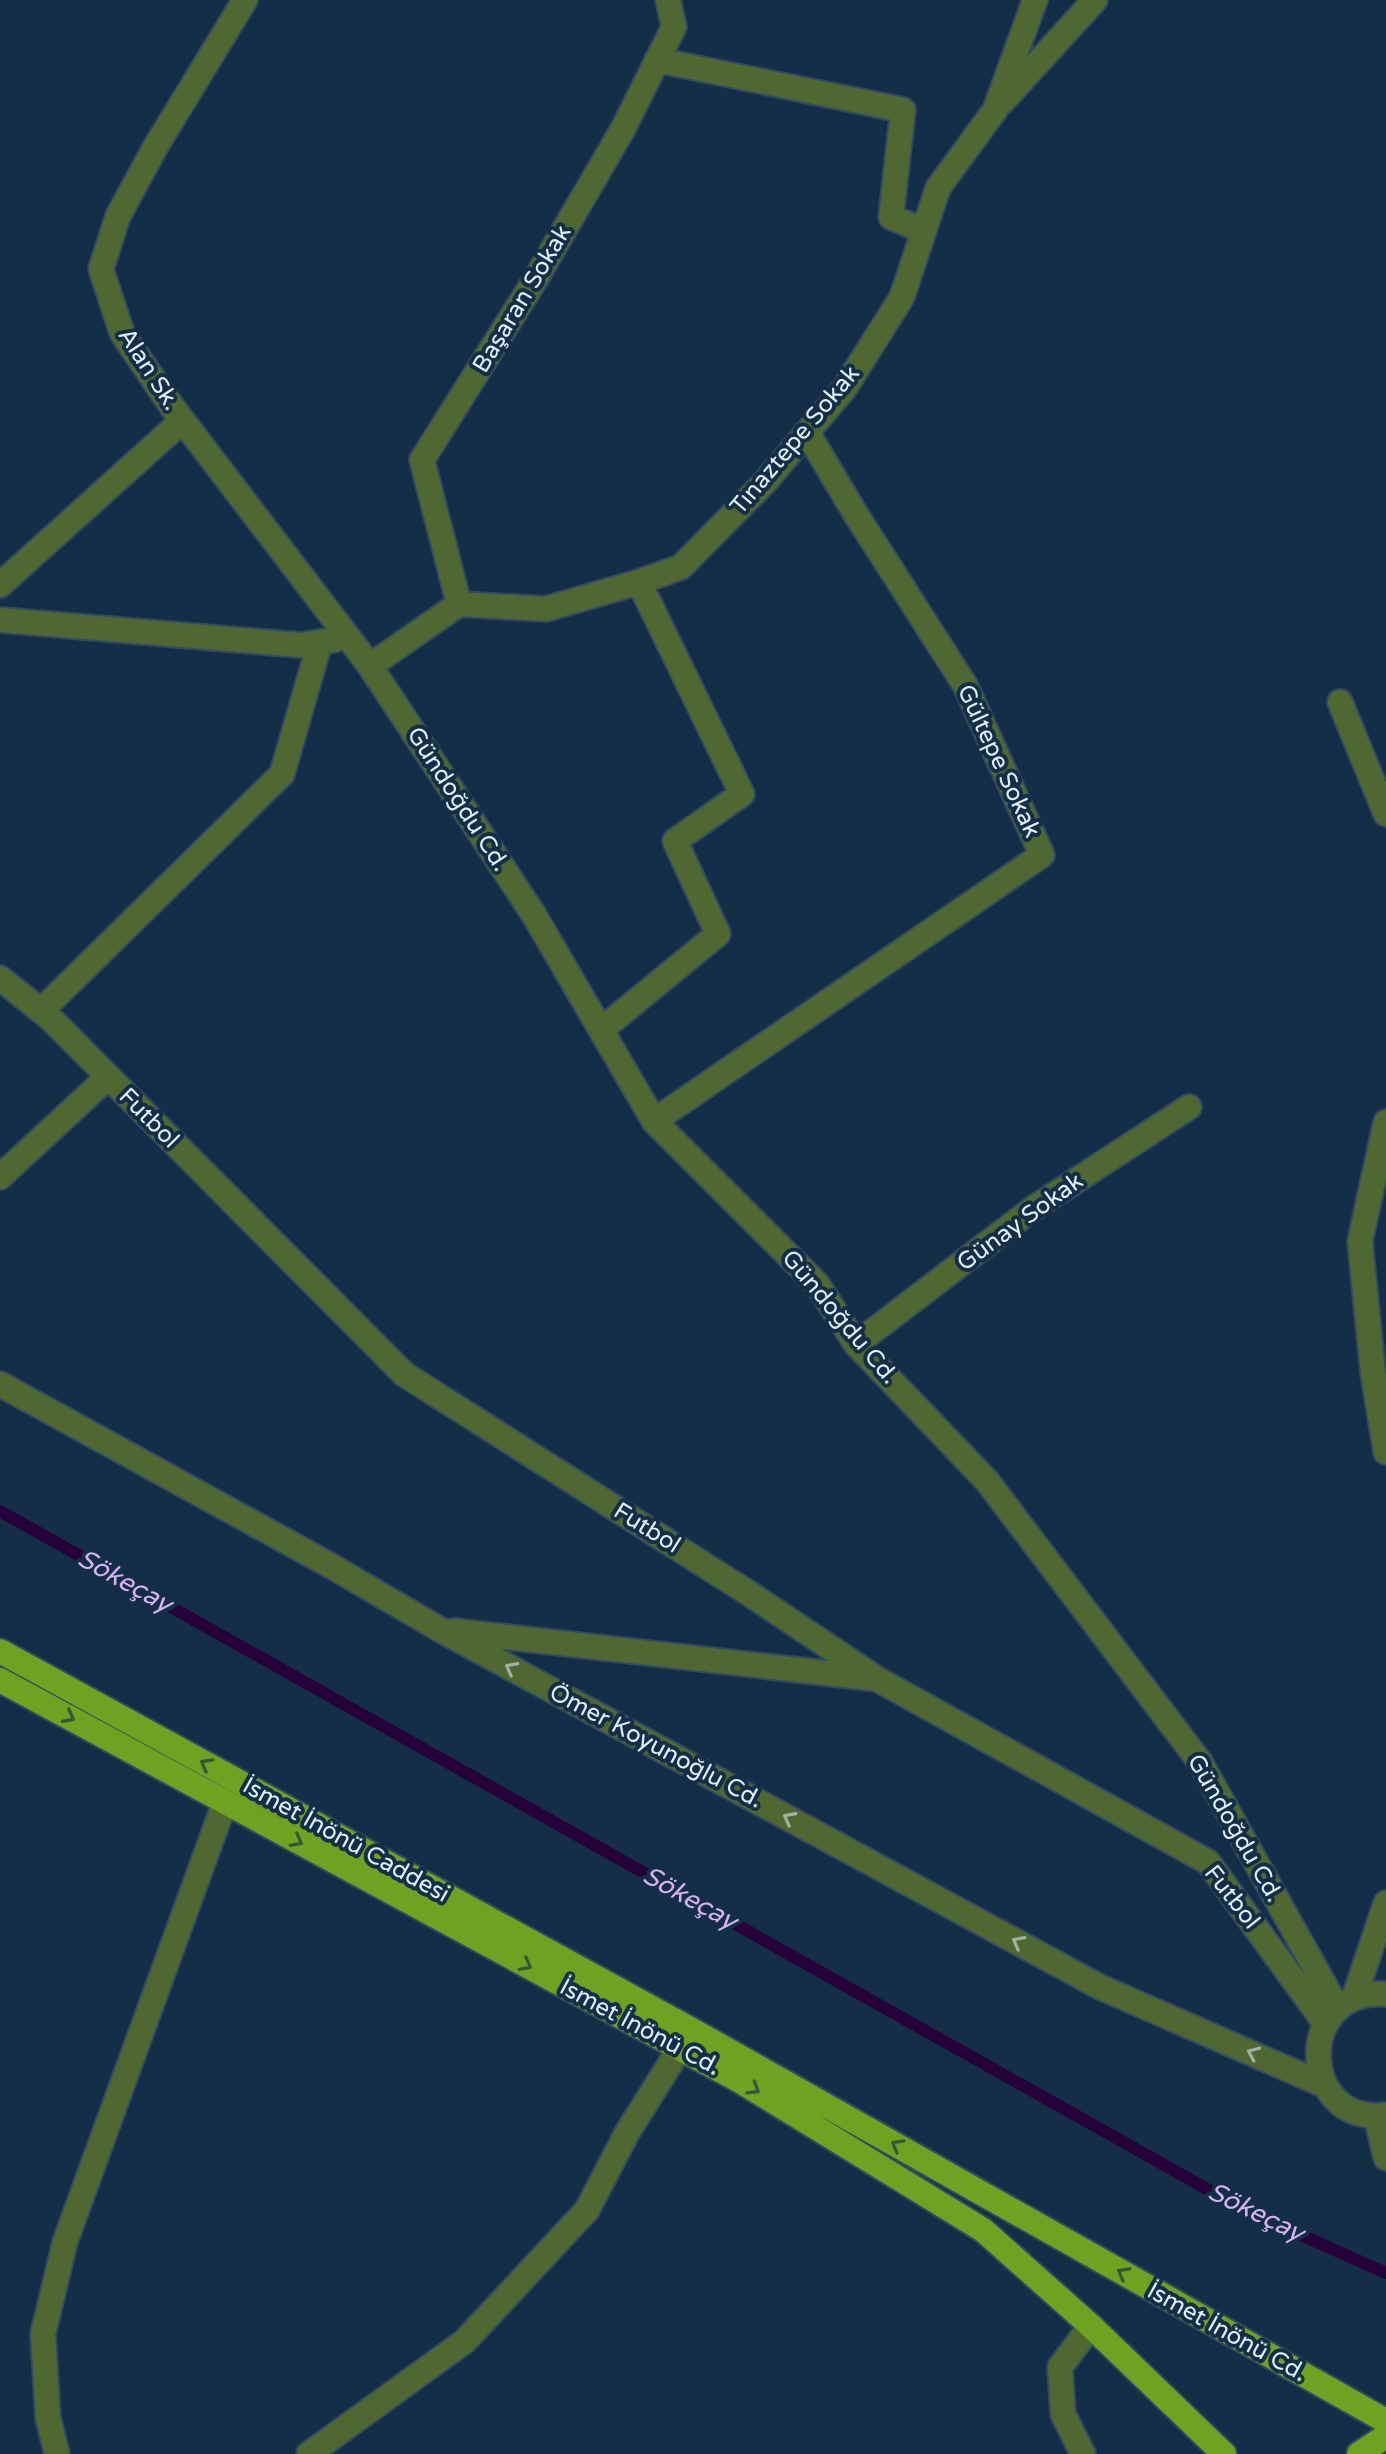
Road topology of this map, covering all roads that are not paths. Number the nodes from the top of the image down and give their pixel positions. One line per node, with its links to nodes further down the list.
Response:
1 (245, 0): 8 (street, Alan Sk.)
2 (668, 0): 5 (street, Başaran Sokak)
3 (1035, 0): 6 (street, Tınaztepe Sokak)
4 (1095, 0): 6 (street)
5 (657, 60): 7 (street); 12 (street, Başaran Sokak)
6 (995, 110): 7 (street, Tınaztepe Sokak)
7 (924, 231): 9 (street, Tınaztepe Sokak)
8 (182, 421): 11 (street); 14 (street, Alan Sk.)
9 (807, 432): 10 (street, Tınaztepe Sokak); 24 (street, Gültepe Sokak)
10 (639, 582): 12 (street, Tınaztepe Sokak); 21 (street)
11 (0, 585)
12 (459, 604): 16 (street)
13 (0, 620): 15 (street)
14 (348, 637): 15 (street); 16 (street, Alan Sk.)
15 (320, 642): 20 (street)
16 (370, 666): 21 (street, Gündoğdu Cd.)
17 (1340, 702): 18 (street)
18 (1386, 814)
19 (0, 978): 20 (street, Futbol)
20 (41, 1011): 22 (street, Futbol)
21 (601, 1030): 24 (street, Gündoğdu Cd.)
22 (108, 1077): 26 (street); 32 (street, Futbol)
23 (1189, 1107): 27 (street, Günay Sokak)
24 (654, 1121): 27 (street, Gündoğdu Cd.)
25 (1386, 1122): 29 (street)
26 (0, 1177)
27 (856, 1344): 37 (street, Gündoğdu Cd.)
28 (0, 1384): 30 (street, Ömer Koyunoğlu Cd.)
29 (1386, 1452)
30 (439, 1629): 32 (street); 39 (street, Ömer Koyunoğlu Cd., one-way to 30)
31 (0, 1651): 38 (main road, İsmet İnönü Caddesi, one-way to 31)
32 (877, 1679): 37 (street, Futbol)
33 (0, 1680): 34 (main road, İsmet İnönü Cd., one-way to 34)
34 (225, 1802): 38 (main road, İsmet İnönü Cd., one-way to 38); 45 (street)
35 (1386, 1903): 37 (street)
36 (1386, 1994): 37 (street)
37 (1339, 2010): 39 (street)
38 (686, 2039): 42 (main road, İsmet İnönü Cd., one-way to 42); 43 (main road, İsmet İnönü Cd., one-way to 38); 46 (street)
39 (1324, 2085): 40 (street, Ömer Koyunoğlu Cd.)
40 (1381, 2115): 41 (street)
41 (1386, 2158)
42 (1091, 2326): 47 (street); 48 (main road, İsmet İnönü Cd.)
43 (1386, 2421)
44 (1386, 2436): 49 (main road)
45 (57, 2454)
46 (309, 2454)
47 (1083, 2454)
48 (1224, 2454)
49 (1359, 2454)

